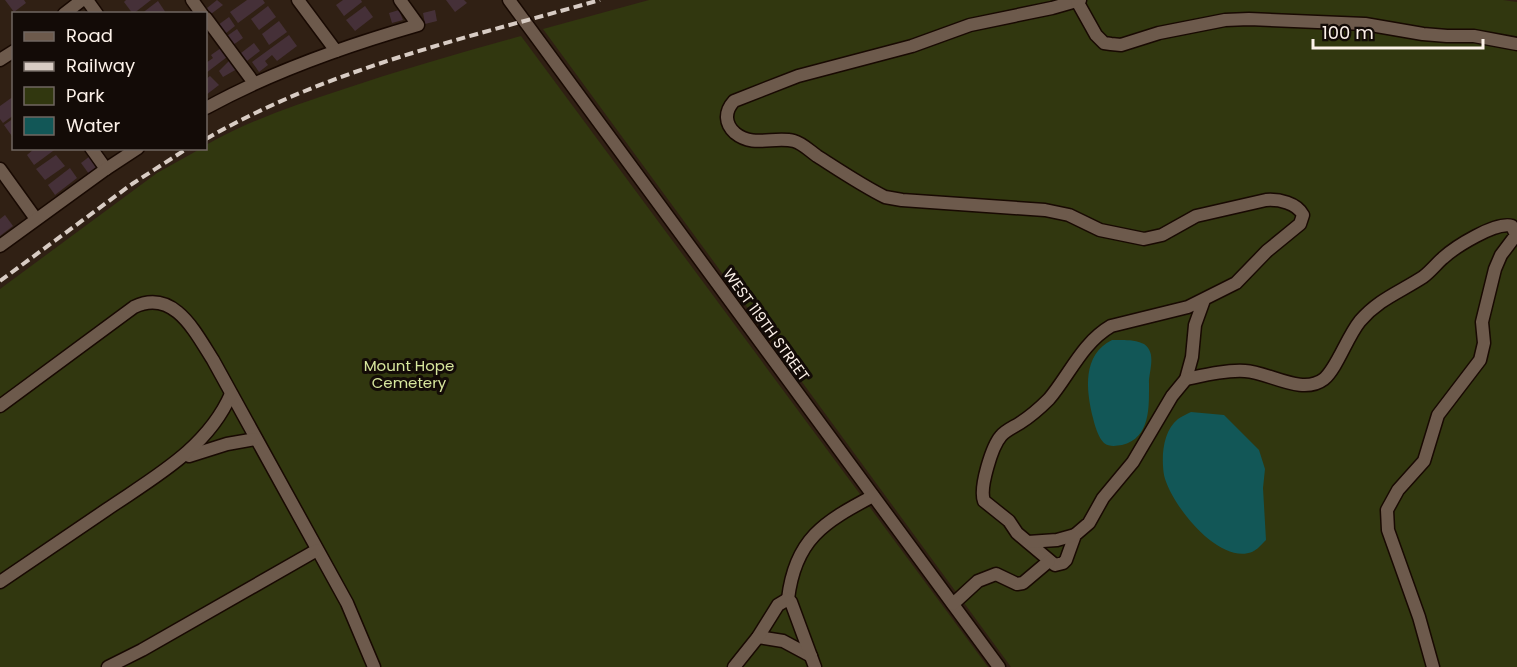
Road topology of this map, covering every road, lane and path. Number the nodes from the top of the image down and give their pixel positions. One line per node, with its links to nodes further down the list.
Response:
1 (82, 0): 6 (street)
2 (298, 0): 9 (street)
3 (400, 0): 9 (street)
4 (509, 0): 24 (street, WEST 119TH STREET)
5 (1078, 1): 8 (street); 18 (street)
6 (67, 12)
7 (207, 19): 10 (street)
8 (1517, 44)
9 (336, 51): 10 (street)
10 (254, 83): 11 (street)
11 (207, 107)
12 (92, 150): 15 (street)
13 (135, 150): 15 (street)
14 (0, 169): 16 (street)
15 (106, 169): 16 (street)
16 (36, 219): 17 (street)
17 (0, 246)
18 (1204, 300): 19 (street); 26 (street)
19 (1186, 379): 25 (street); 38 (street)
20 (231, 394): 21 (street); 22 (street); 23 (street)
21 (0, 405)
22 (256, 439): 23 (street); 27 (street)
23 (182, 458): 29 (street)
24 (873, 496): 30 (street); 31 (street, WEST 119TH STREET)
25 (1075, 535): 26 (street); 28 (street)
26 (1028, 542): 28 (street)
27 (317, 550): 34 (street); 35 (street)
28 (1049, 561): 31 (street)
29 (0, 582)
30 (788, 599): 32 (street); 33 (street)
31 (953, 604): 37 (street, WEST 119TH STREET)
32 (758, 637): 33 (street); 36 (street)
33 (813, 661)
34 (108, 667)
35 (374, 667)
36 (734, 667)
37 (999, 667)
38 (1433, 667)

